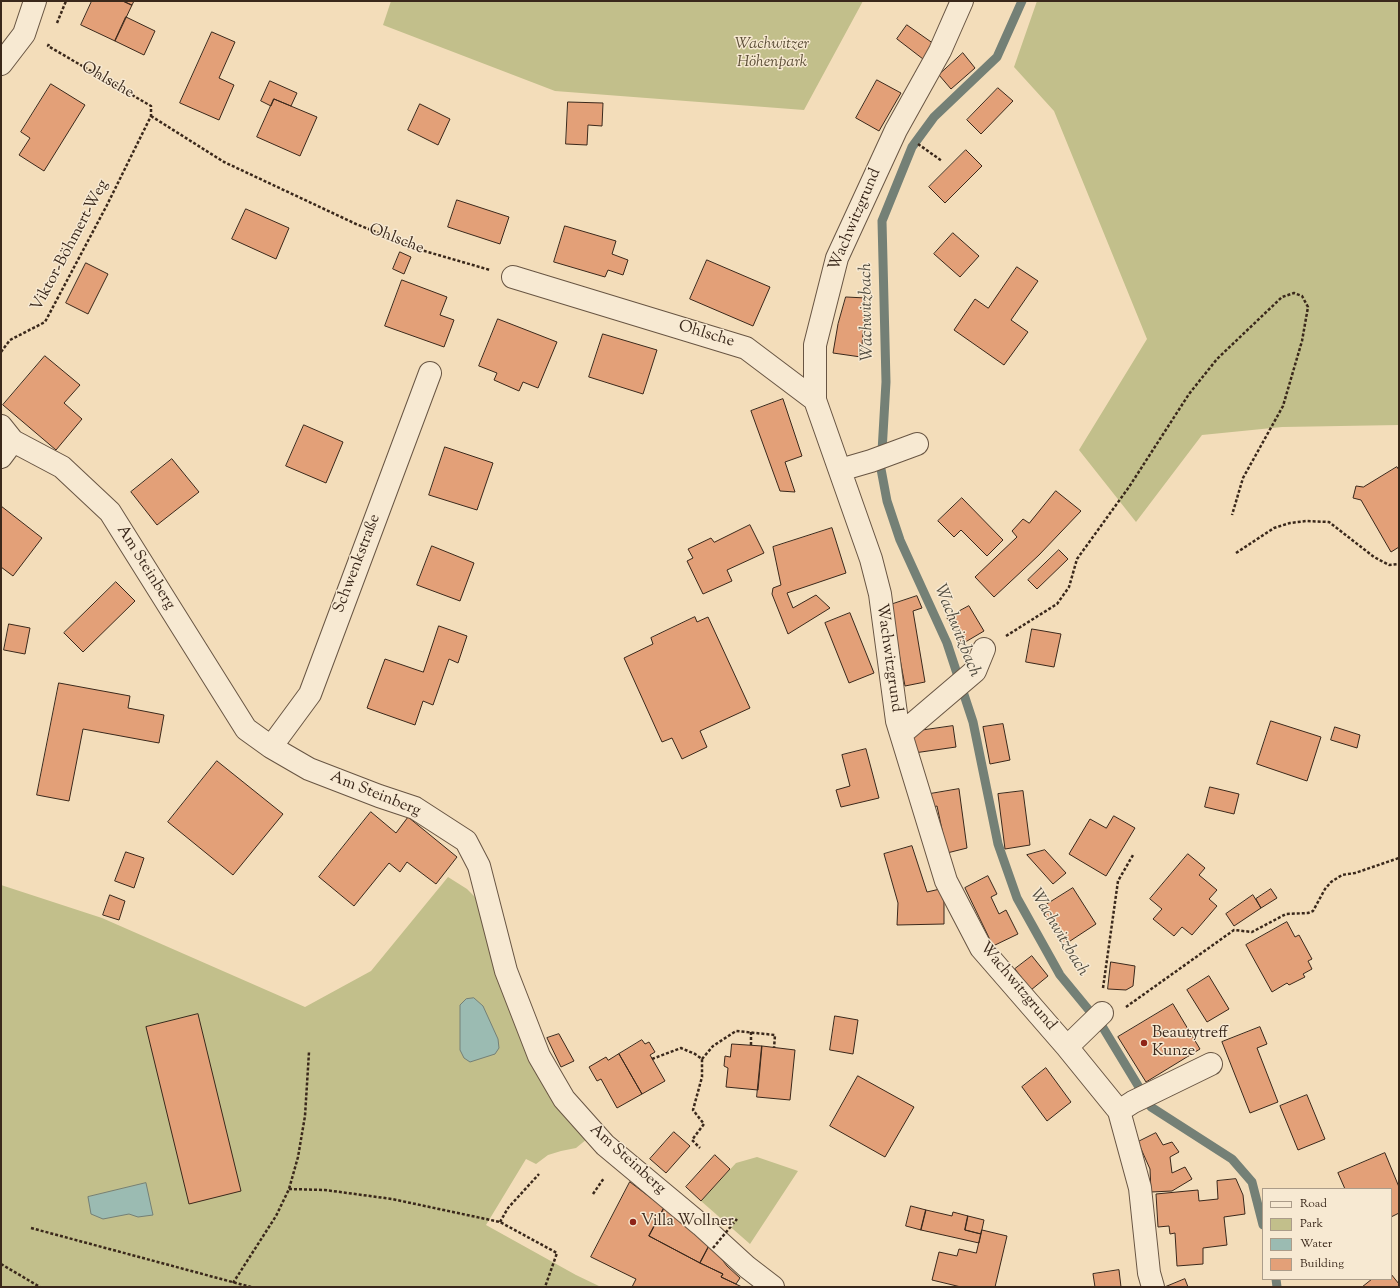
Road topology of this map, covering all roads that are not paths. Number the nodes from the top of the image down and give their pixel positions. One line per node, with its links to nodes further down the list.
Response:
1 (35, 1): 3 (street)
2 (962, 1): 6 (street, Wachwitzgrund)
3 (1, 64)
4 (513, 277): 6 (street, Ohlsche)
5 (430, 373): 12 (street, Schwenkstraße)
6 (815, 400): 9 (street, Wachwitzgrund)
7 (5, 442): 12 (street, Am Steinberg)
8 (917, 444): 9 (street)
9 (840, 470): 11 (street, Wachwitzgrund)
10 (984, 649): 11 (street)
11 (900, 734): 14 (street, Wachwitzgrund)
12 (271, 747): 17 (street, Am Steinberg)
13 (1105, 1016): 14 (street)
14 (1067, 1048): 16 (street, Wachwitzgrund)
15 (1211, 1064): 16 (street)
16 (1126, 1107): 18 (street, Wachwitzgrund)
17 (773, 1287)
18 (1153, 1287)

